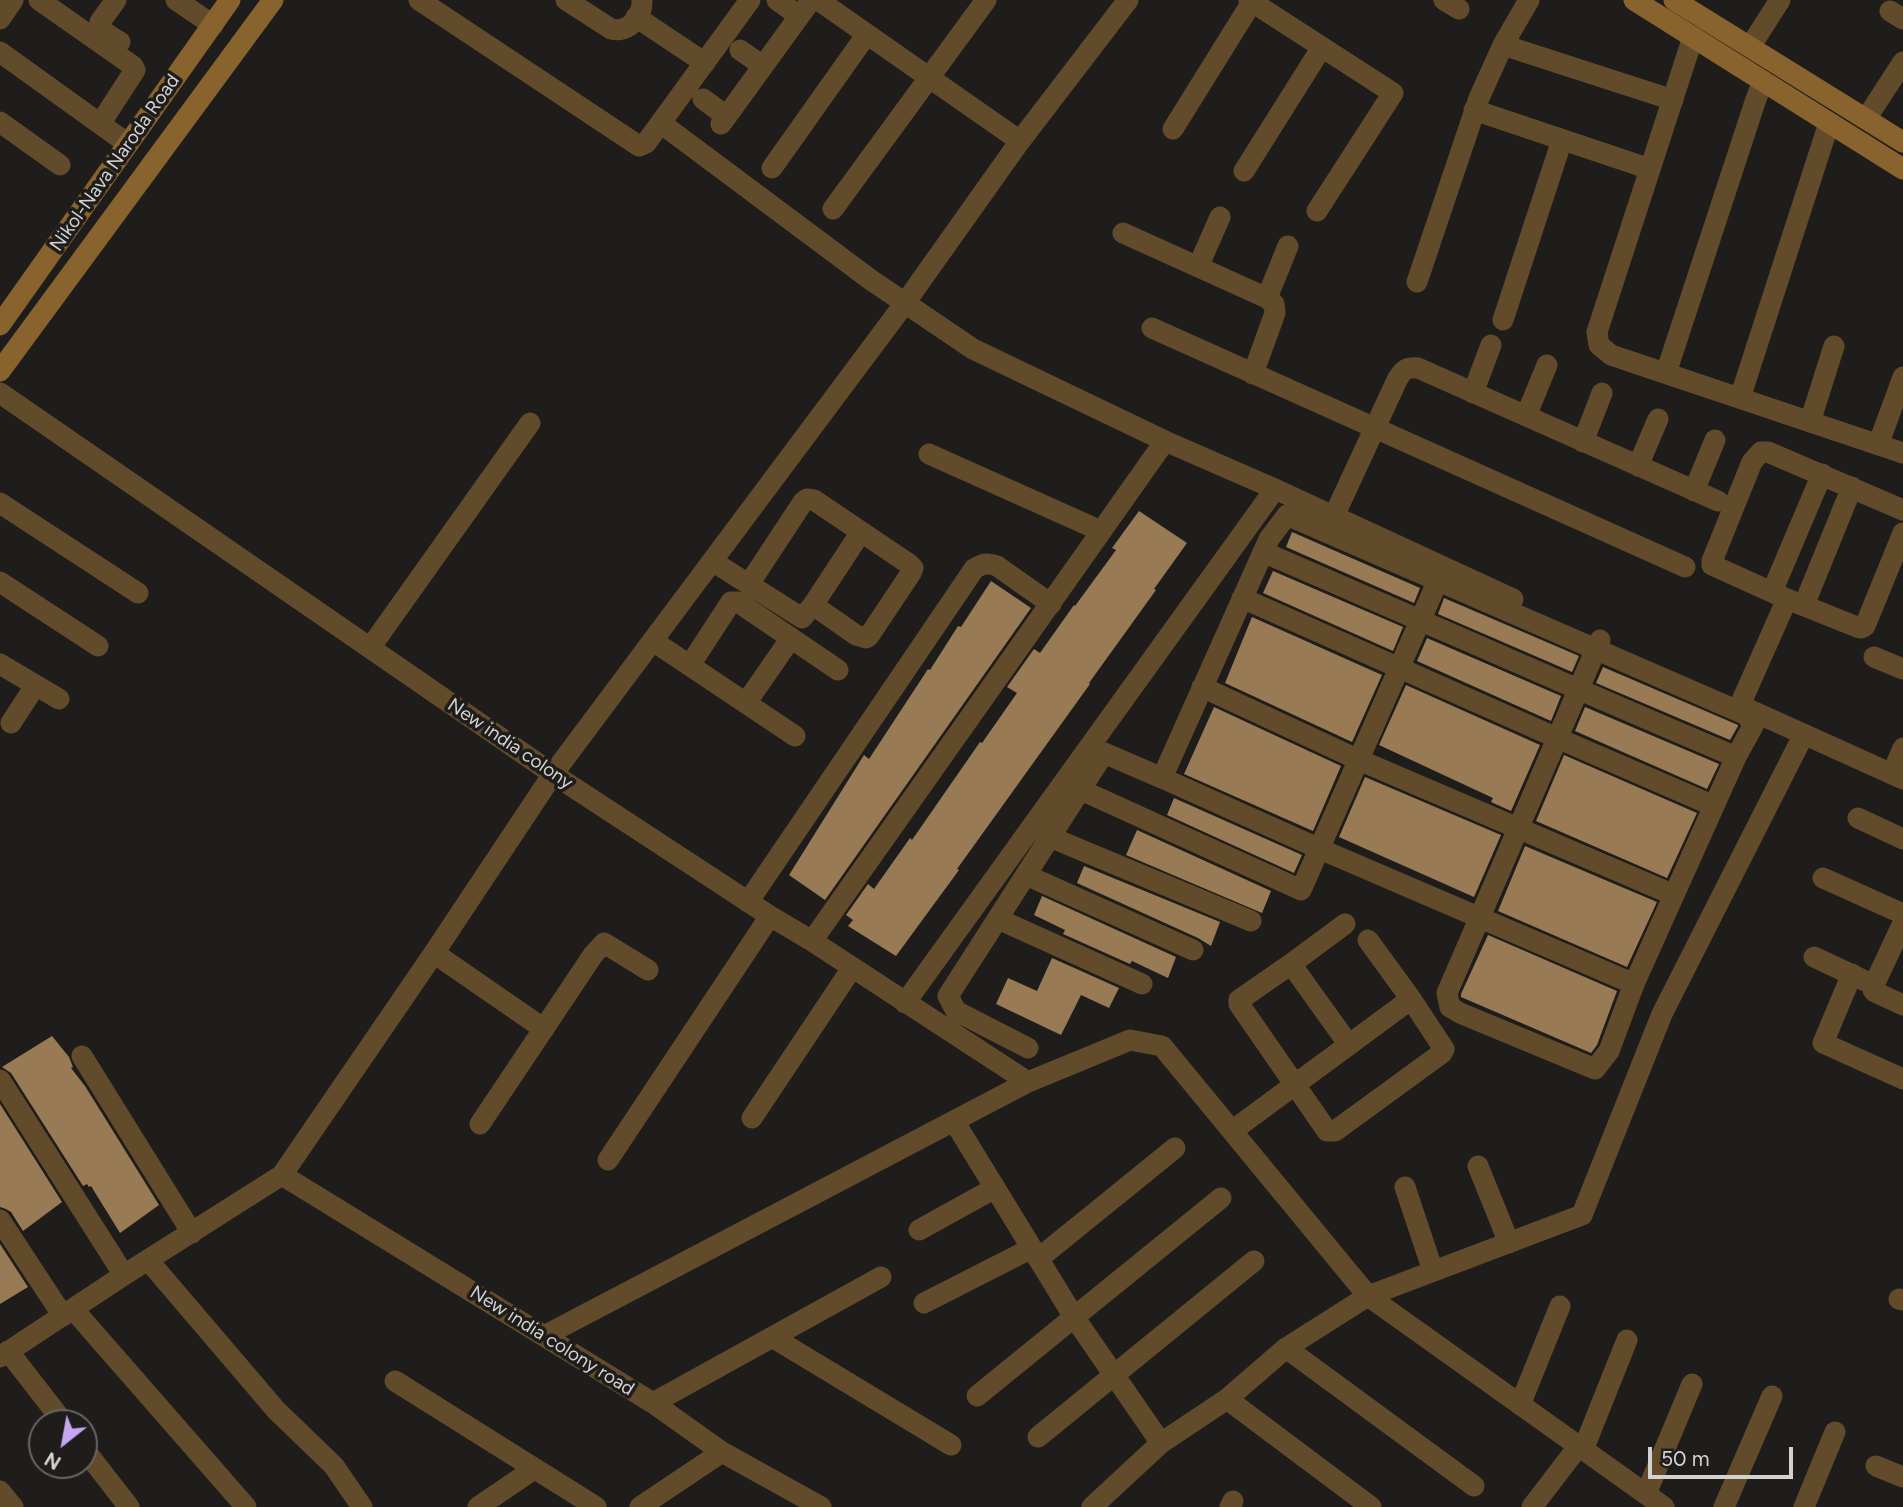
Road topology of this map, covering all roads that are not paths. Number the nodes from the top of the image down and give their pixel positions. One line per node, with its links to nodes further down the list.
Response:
1 (13, 0): 21 (street)
2 (39, 0): 42 (street)
3 (116, 0): 30 (street)
4 (176, 0): 22 (street)
5 (230, 0): 22 (street, Nikol-Nava Naroda Road)
6 (273, 0): 69 (street)
7 (419, 0): 31 (street)
8 (566, 0): 20 (street)
9 (750, 0): 31 (street)
10 (777, 0): 19 (street)
11 (818, 0): 23 (street)
12 (986, 0): 34 (street)
13 (1128, 0): 46 (street)
14 (1529, 0): 25 (street)
15 (1634, 0): 24 (street)
16 (1674, 0): 27 (street)
17 (1780, 0): 27 (street)
18 (1251, 1): 26 (street); 44 (street)
19 (805, 8): 33 (street)
20 (639, 9): 31 (street)
21 (0, 19)
22 (213, 25): 48 (street, Nikol-Nava Naroda Road)
23 (867, 34): 34 (street); 50 (street)
24 (1693, 37): 35 (street); 37 (street)
25 (1503, 46): 37 (street); 38 (street)
26 (1322, 47): 53 (street); 55 (street)
27 (1750, 47): 39 (street)
28 (740, 50): 33 (street)
29 (0, 52): 42 (street)
30 (142, 58)
31 (705, 62)
32 (1903, 62): 39 (street)
33 (763, 66): 36 (street)
34 (930, 78): 46 (street); 54 (street)
35 (1763, 81): 41 (street); 71 (street)
36 (703, 99)
37 (1673, 100): 51 (street)
38 (1474, 110): 45 (street); 60 (street)
39 (1866, 119): 47 (street)
40 (0, 122): 49 (street)
41 (1829, 123): 52 (street); 76 (street)
42 (100, 124): 48 (street)
43 (666, 127): 62 (street)
44 (1172, 129)
45 (1562, 140): 51 (street); 63 (street)
46 (1020, 141): 62 (street)
47 (1903, 142)
48 (128, 144): 64 (street, Nikol-Nava Naroda Road)
49 (60, 165)
50 (772, 168)
51 (1650, 169): 71 (street)
52 (1903, 169)
53 (1244, 171)
54 (833, 209)
55 (1317, 211)
56 (1220, 217): 59 (street)
57 (1123, 233): 59 (street)
58 (1288, 246): 61 (street)
59 (1198, 267): 61 (street)
60 (1417, 282)
61 (1267, 298): 70 (street)
62 (905, 303): 82 (street); 101 (street)
63 (1503, 320)
64 (0, 325)
65 (1152, 328): 70 (street)
66 (1491, 345): 74 (street)
67 (1834, 345): 79 (street)
68 (1547, 365): 77 (street)
69 (0, 371)
70 (1253, 373): 81 (street)
71 (1666, 373): 76 (street)
72 (1903, 377): 85 (street)
73 (0, 393): 116 (street, New india colony)
74 (1473, 393): 77 (street); 81 (street)
75 (1602, 393): 84 (street)
76 (1740, 398): 79 (street)
77 (1526, 416): 84 (street)
78 (1658, 419): 88 (street)
79 (1810, 422): 85 (street)
80 (530, 423): 116 (street)
81 (1376, 428): 96 (street); 102 (street)
82 (1166, 440): 91 (street); 97 (street)
83 (1715, 440): 92 (street)
84 (1583, 442): 88 (street)
85 (1878, 445): 86 (street)
86 (1903, 453)
87 (929, 454): 97 (street)
88 (1638, 466): 92 (street)
89 (1822, 474): 90 (street); 108 (street); 108 (street)
90 (1852, 487): 95 (street); 108 (street)
91 (1275, 489): 96 (street); 170 (street)
92 (1694, 491): 93 (street)
93 (1718, 502)
94 (3, 510): 106 (street)
95 (1903, 510)
96 (1334, 516): 103 (street)
97 (1101, 531): 109 (street)
98 (861, 532): 105 (street); 110 (street); 110 (street)
99 (1903, 533): 108 (street)
100 (1263, 552): 103 (street); 107 (street); 111 (street)
101 (712, 561): 105 (street); 113 (street)
102 (1685, 567)
103 (1440, 575): 111 (street); 114 (street)
104 (0, 582): 115 (street)
105 (748, 584): 110 (street)
106 (138, 593)
107 (1242, 598): 120 (street); 124 (street)
108 (1788, 599): 128 (street)
109 (1051, 604): 149 (street); 158 (street)
110 (813, 606)
111 (1421, 620): 120 (street); 125 (street)
112 (791, 638): 119 (street); 122 (street); 127 (street)
113 (653, 641): 119 (street); 136 (street)
114 (1598, 644): 125 (street); 128 (street); 134 (street)
115 (98, 646)
116 (370, 648): 136 (street, New india colony)
117 (1874, 657): 121 (street)
118 (0, 664): 123 (street)
119 (690, 665): 127 (street)
120 (1400, 668): 132 (street); 135 (street)
121 (1903, 669)
122 (838, 670)
123 (35, 686): 126 (street); 129 (street)
124 (1202, 687): 135 (street); 138 (street)
125 (1578, 690): 132 (street); 134 (street)
126 (59, 699)
127 (746, 703): 131 (street)
128 (1740, 705): 130 (street)
129 (11, 723)
130 (1804, 734): 137 (street); 194 (street)
131 (795, 736)
132 (1557, 738): 140 (street); 142 (street)
133 (1903, 748): 137 (street)
134 (1736, 757): 140 (street)
135 (1359, 760): 142 (street); 145 (street)
136 (553, 775): 149 (street, New india colony); 160 (street)
137 (1898, 777)
138 (1162, 778): 139 (street); 145 (street)
139 (1081, 790): 143 (street); 145 (street)
140 (1714, 806): 148 (street)
141 (1858, 818): 144 (street)
142 (1518, 829): 148 (street); 152 (street)
143 (1049, 836): 146 (street); 154 (street)
144 (1903, 839)
145 (1320, 849): 152 (street)
146 (1026, 875): 153 (street); 159 (street)
147 (1823, 878): 150 (street)
148 (1674, 895): 167 (street)
149 (748, 902): 151 (street, New india colony)
150 (1903, 914)
151 (770, 916): 158 (street, New india colony); 185 (street)
152 (1479, 918): 167 (street); 167 (street)
153 (998, 919): 166 (street); 174 (street)
154 (1251, 921)
155 (1903, 923): 168 (street)
156 (1345, 924): 162 (street)
157 (1368, 940): 169 (street)
158 (812, 941): 163 (street, New india colony)
159 (1194, 950)
160 (434, 953): 172 (street); 187 (street)
161 (1814, 957): 165 (street)
162 (1291, 964): 173 (street); 179 (street)
163 (852, 968): 170 (street, New india colony); 180 (street)
164 (648, 970): 172 (street)
165 (1852, 974): 168 (street); 176 (street)
166 (1142, 984)
167 (1634, 984)
168 (1874, 985): 171 (street)
169 (1411, 999): 173 (street); 179 (street)
170 (905, 1003): 178 (street, New india colony)
171 (1903, 1005)
172 (544, 1029): 182 (street)
173 (1349, 1045): 179 (street)
174 (1028, 1048)
175 (82, 1056): 193 (street)
176 (1903, 1079)
177 (0, 1080): 199 (street)
178 (1028, 1082): 181 (street); 183 (street)
179 (1293, 1085): 183 (street)
180 (752, 1118)
181 (954, 1121): 188 (street); 206 (street)
182 (480, 1124)
183 (1232, 1130): 201 (street)
184 (1175, 1148): 195 (street)
185 (608, 1160)
186 (1478, 1166): 194 (street)
187 (282, 1175): 193 (street); 206 (street, New india colony road)
188 (995, 1188): 192 (street); 195 (street)
189 (1405, 1188): 198 (street)
190 (1221, 1198): 205 (street)
191 (0, 1220): 204 (street)
192 (919, 1230)
193 (192, 1233): 196 (street)
194 (1508, 1243): 198 (street)
195 (1035, 1253): 202 (street); 205 (street)
196 (148, 1260): 199 (street); 236 (street)
197 (1254, 1261): 211 (street)
198 (1433, 1271): 201 (street)
199 (124, 1275): 204 (street)
200 (881, 1277): 207 (street)
201 (1368, 1296): 209 (street); 218 (street)
202 (924, 1303)
203 (1560, 1306): 218 (street)
204 (68, 1313): 210 (street); 235 (street)
205 (1074, 1317): 211 (street); 214 (street)
206 (544, 1336): 217 (street, New india colony road)
207 (772, 1337): 217 (street); 223 (street)
208 (1627, 1340): 224 (street)
209 (1286, 1349): 216 (street); 230 (street)
210 (3, 1353): 219 (street)
211 (1114, 1375): 221 (street); 222 (street)
212 (395, 1381): 228 (street)
213 (1692, 1384): 232 (street)
214 (977, 1396)
215 (1772, 1396): 245 (street)
216 (1227, 1399): 222 (street); 242 (street)
217 (653, 1403): 225 (street, New india colony road)
218 (1520, 1405): 224 (street)
219 (52, 1409)
220 (1835, 1432): 246 (street)
221 (1038, 1437)
222 (1161, 1443): 241 (street)
223 (951, 1445)
224 (1581, 1449): 232 (street); 243 (street)
225 (722, 1452): 239 (street); 240 (street, New india colony road)
226 (1876, 1466): 229 (street)
227 (98, 1467): 234 (street)
228 (534, 1469): 237 (street); 238 (street)
229 (1903, 1477)
230 (1474, 1486)
231 (0, 1492): 233 (street)
232 (1646, 1494): 244 (street)
233 (13, 1507)
234 (129, 1507)
235 (246, 1507)
236 (362, 1507)
237 (478, 1507)
238 (596, 1507)
239 (640, 1507)
240 (821, 1507)
241 (1092, 1507)
242 (1371, 1507)
243 (1532, 1507)
244 (1664, 1507)
245 (1724, 1507)
246 (1804, 1507)

